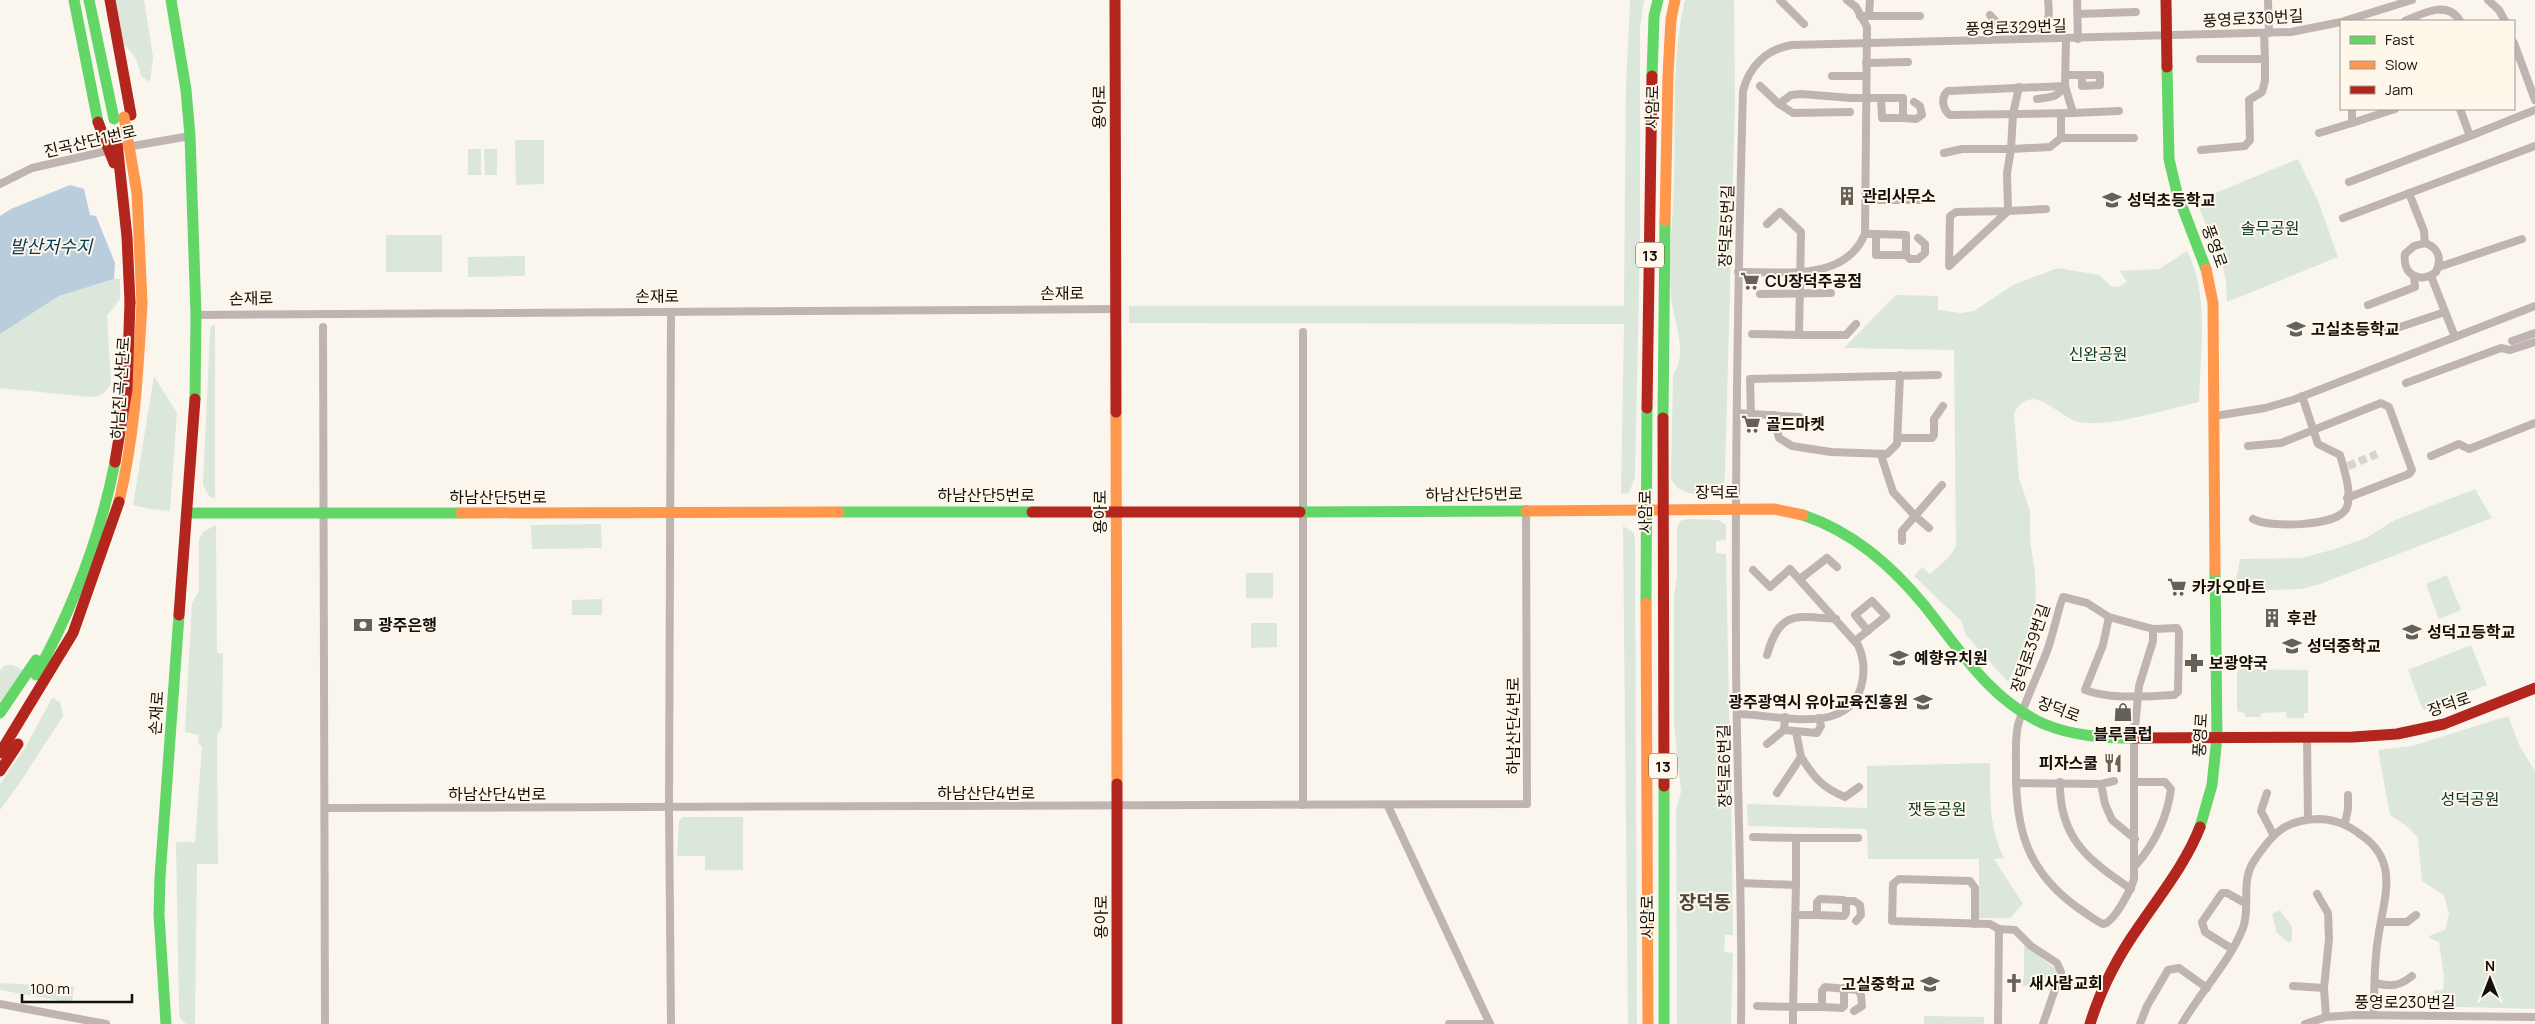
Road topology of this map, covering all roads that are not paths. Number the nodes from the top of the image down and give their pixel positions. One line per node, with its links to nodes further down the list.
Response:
1 (74, 0): 74 (main road, bridge)
2 (89, 0): 62 (main road, 하남진곡산단로)
3 (99, 0): 62 (main road, 하남진곡산단로)
4 (110, 0): 62 (main road)
5 (171, 0): 66 (main road, 손재로)
6 (1115, 0): 101 (main road, 용아로)
7 (1658, 0): 136 (main road, 사암로 / 13)
8 (1675, 0): 135 (main road, 사암로 / 13)
9 (1781, 0): 29 (street)
10 (1847, 0): 21 (street)
11 (1870, 0): 22 (street)
12 (2048, 0): 20 (street)
13 (2077, 0): 19 (street)
14 (2166, 0): 31 (main road, 풍영로)
15 (2268, 0): 30 (street)
16 (2412, 0): 24 (street, 풍영로330번길)
17 (2488, 0): 27 (street)
18 (2136, 12): 19 (street)
19 (2078, 14): 32 (street)
20 (1990, 15)
21 (1860, 16): 22 (street); 34 (street)
22 (1869, 16): 23 (street)
23 (1920, 16)
24 (2348, 20)
25 (2407, 20): 26 (street)
26 (2459, 20)
27 (2504, 20)
28 (2340, 22): 30 (street, 풍영로330번길)
29 (1804, 24)
30 (2266, 33): 31 (street, 풍영로330번길); 37 (street)
31 (2166, 35): 32 (street, 풍영로329번길); 123 (main road, 풍영로)
32 (2078, 39): 33 (street, 풍영로329번길)
33 (2066, 40): 34 (street, 풍영로329번길); 40 (street)
34 (1866, 44): 39 (street); 92 (street, 장덕로5번길)
35 (2515, 45): 50 (street)
36 (2200, 59): 37 (street)
37 (2265, 59): 72 (street)
38 (1908, 62): 39 (street)
39 (1866, 63): 43 (street)
40 (2066, 75): 41 (street); 45 (street)
41 (2082, 75)
42 (1832, 76): 43 (street)
43 (1866, 76): 47 (street)
44 (1760, 86): 52 (street)
45 (2064, 86): 46 (street); 49 (street); 60 (street)
46 (2019, 87): 61 (street); 61 (street)
47 (1866, 99): 48 (street); 52 (street); 78 (street)
48 (1881, 99): 63 (street); 63 (street)
49 (2037, 99)
50 (2535, 100)
51 (1914, 102): 63 (street)
52 (1779, 104): 58 (street)
53 (2352, 110): 64 (street)
54 (2392, 110): 64 (street)
55 (2460, 110): 67 (street)
56 (2535, 110): 67 (street)
57 (2120, 111): 60 (street)
58 (1850, 112)
59 (2061, 113): 60 (street); 61 (street); 68 (street)
60 (2073, 113)
61 (2013, 114): 71 (street)
62 (123, 117): 74 (main road, 하남진곡산단로, bridge); 98 (main road, 하남진곡산단로, bridge)
63 (1903, 118)
64 (2352, 123): 65 (street)
65 (2319, 133)
66 (190, 136): 76 (street, 진곡산단1번로); 104 (main road, 손재로)
67 (2470, 136): 75 (street)
68 (2061, 138): 69 (street); 71 (street)
69 (2134, 138)
70 (2535, 146): 77 (street)
71 (2011, 149): 73 (street); 81 (street)
72 (2201, 150)
73 (1944, 153)
74 (120, 177): 98 (main road, 하남진곡산단로, bridge)
75 (2349, 182)
76 (0, 184)
77 (2410, 193): 82 (street); 88 (street)
78 (1866, 200): 79 (street); 84 (street)
79 (1920, 200)
80 (2046, 209): 81 (street)
81 (2008, 211): 81 (street)
82 (2343, 218)
83 (1767, 224): 91 (street)
84 (1865, 234): 85 (street); 91 (street)
85 (1876, 234): 89 (street); 89 (street)
86 (1918, 238): 89 (street)
87 (2522, 239): 90 (street)
88 (2425, 243): 90 (street); 93 (street)
89 (1906, 255)
90 (2438, 267): 94 (street)
91 (1801, 271): 92 (street); 95 (street)
92 (1738, 272): 120 (street, 장덕로5번길)
93 (2414, 276): 94 (street); 99 (street)
94 (2431, 276): 103 (street)
95 (1801, 293): 96 (street); 97 (street); 111 (street)
96 (1831, 293)
97 (1760, 294)
98 (136, 302): 151 (main road, 하남진곡산단로); 154 (main road, 하남진곡산단로)
99 (2368, 305)
100 (2535, 306): 112 (street)
101 (1117, 309): 102 (street, 손재로); 137 (main road, 용아로)
102 (671, 312): 104 (street, 손재로); 141 (street)
103 (2445, 312): 108 (street); 112 (street)
104 (196, 315): 139 (main road, 손재로)
105 (1856, 324): 111 (street)
106 (323, 327): 140 (street)
107 (1303, 332): 138 (street)
108 (2382, 333)
109 (2535, 333): 113 (street)
110 (1752, 334): 111 (street)
111 (1799, 335)
112 (2455, 337): 118 (street)
113 (2512, 340)
114 (2535, 342): 117 (street)
115 (1938, 375): 116 (street)
116 (1900, 376): 121 (street); 127 (street)
117 (2406, 383)
118 (2302, 396): 123 (street); 126 (street)
119 (1943, 406): 127 (street)
120 (1737, 413): 121 (street); 133 (street, 장덕로5번길)
121 (1751, 414): 122 (street)
122 (1773, 415): 124 (street); 129 (street)
123 (2215, 416): 167 (main road, 풍영로)
124 (1798, 417)
125 (2535, 423): 130 (street)
126 (2313, 430): 128 (street); 132 (street); 132 (street)
127 (1898, 438): 129 (street)
128 (2248, 446)
129 (1881, 455): 142 (street)
130 (2430, 456)
131 (1942, 485): 142 (street)
132 (2347, 498): 143 (street)
133 (1736, 508): 135 (main road, 장덕로); 159 (main road, 장덕로); 161 (street, 장덕로6번길)
134 (1526, 509): 136 (main road, 하남산단5번로); 138 (main road, 하남산단5번로); 185 (street, 하남산단4번로)
135 (1661, 509): 136 (main road, 장덕로); 232 (main road, 사암로 / 13)
136 (1646, 510): 231 (main road, 사암로 / 13)
137 (1116, 511): 138 (main road, 하남산단5번로); 141 (main road, 하남산단5번로); 184 (main road, 용아로)
138 (1302, 512): 183 (street)
139 (187, 513): 140 (main road, 하남산단5번로); 225 (main road, 손재로)
140 (325, 513): 141 (main road, 하남산단5번로); 187 (street)
141 (670, 513): 186 (street)
142 (1914, 516): 144 (street); 145 (street)
143 (2253, 519)
144 (1929, 528)
145 (1902, 540)
146 (1838, 567): 148 (street)
147 (1753, 570): 148 (street)
148 (1800, 579): 150 (street)
149 (2109, 617): 152 (street, 장덕로39번길); 158 (street); 159 (street, 장덕로39번길)
150 (1836, 618): 155 (street); 156 (street)
151 (59, 628): 160 (main road); 166 (main road, 하남진곡산단로)
152 (2153, 629): 158 (street); 158 (street, 장덕로39번길)
153 (1868, 630): 155 (street)
154 (73, 633): 171 (main road, 하남진곡산단로); 173 (main road)
155 (1855, 641): 163 (street)
156 (1767, 655)
157 (2535, 688): 168 (main road, 장덕로)
158 (2138, 696): 169 (street)
159 (2023, 712): 169 (main road, 장덕로); 177 (street)
160 (0, 713)
161 (1737, 714): 162 (street); 196 (street, 장덕로6번길)
162 (1785, 717): 163 (street); 164 (street)
163 (1818, 718): 165 (street)
164 (1784, 730): 165 (street); 170 (street)
165 (1796, 732): 172 (street)
166 (0, 734)
167 (2217, 737): 168 (main road, 장덕로); 169 (main road, 장덕로); 237 (main road, 풍영로)
168 (2307, 737): 188 (street)
169 (2134, 738): 176 (street)
170 (1767, 744)
171 (0, 752)
172 (1801, 756): 179 (street); 180 (street)
173 (0, 771)
174 (2114, 781): 178 (street)
175 (2060, 782): 177 (street); 178 (street); 198 (street)
176 (2135, 782): 194 (street); 195 (street)
177 (2016, 783): 198 (street)
178 (2101, 784): 194 (street)
179 (1859, 787)
180 (1777, 793)
181 (2267, 793): 190 (street)
182 (2348, 795): 189 (street)
183 (1303, 805): 184 (street, 하남산단4번로); 185 (street, 하남산단4번로)
184 (1117, 806): 186 (street, 하남산단4번로); 228 (main road, 용아로)
185 (1388, 806): 230 (street)
186 (669, 807): 187 (street, 하남산단4번로); 227 (street)
187 (325, 808): 226 (street)
188 (2308, 819): 189 (street); 190 (street)
189 (2345, 823): 206 (street)
190 (2273, 834): 201 (street)
191 (1753, 837): 192 (street)
192 (1796, 838): 193 (street); 197 (street)
193 (1858, 838)
194 (2135, 839): 195 (street)
195 (2136, 865): 198 (street)
196 (1741, 883): 197 (street); 233 (street, 장덕로6번길)
197 (1796, 885): 202 (street)
198 (2131, 888)
199 (2317, 894): 215 (street)
200 (1845, 901): 203 (street); 203 (street); 205 (street)
201 (2245, 903): 209 (street); 209 (street)
202 (1795, 915): 203 (street); 218 (street)
203 (1817, 915)
204 (2416, 915): 206 (street)
205 (1856, 921)
206 (2381, 922): 211 (street)
207 (1975, 924): 207 (street); 208 (street)
208 (1999, 929): 235 (street); 236 (street)
209 (2232, 949): 214 (street)
210 (2412, 976): 211 (street)
211 (2375, 983): 221 (street)
212 (2293, 986): 215 (street)
213 (1844, 988): 219 (street); 219 (street); 220 (street)
214 (2207, 988): 238 (street); 239 (street)
215 (2324, 988): 222 (street)
216 (0, 1004): 224 (street)
217 (1758, 1006): 218 (street)
218 (1793, 1006): 219 (street); 234 (street)
219 (1822, 1007)
220 (1854, 1011)
221 (2374, 1014): 222 (street, 풍영로230번길); 223 (street, 풍영로230번길)
222 (2326, 1017): 240 (street, 풍영로230번길)
223 (2535, 1017)
224 (106, 1024)
225 (166, 1024)
226 (325, 1024)
227 (672, 1024)
228 (1117, 1024)
229 (1449, 1024): 230 (street)
230 (1490, 1024)
231 (1648, 1024)
232 (1664, 1024)
233 (1741, 1024)
234 (1793, 1024)
235 (1998, 1024)
236 (2043, 1024)
237 (2090, 1024)
238 (2140, 1024)
239 (2182, 1024)
240 (2305, 1024)

